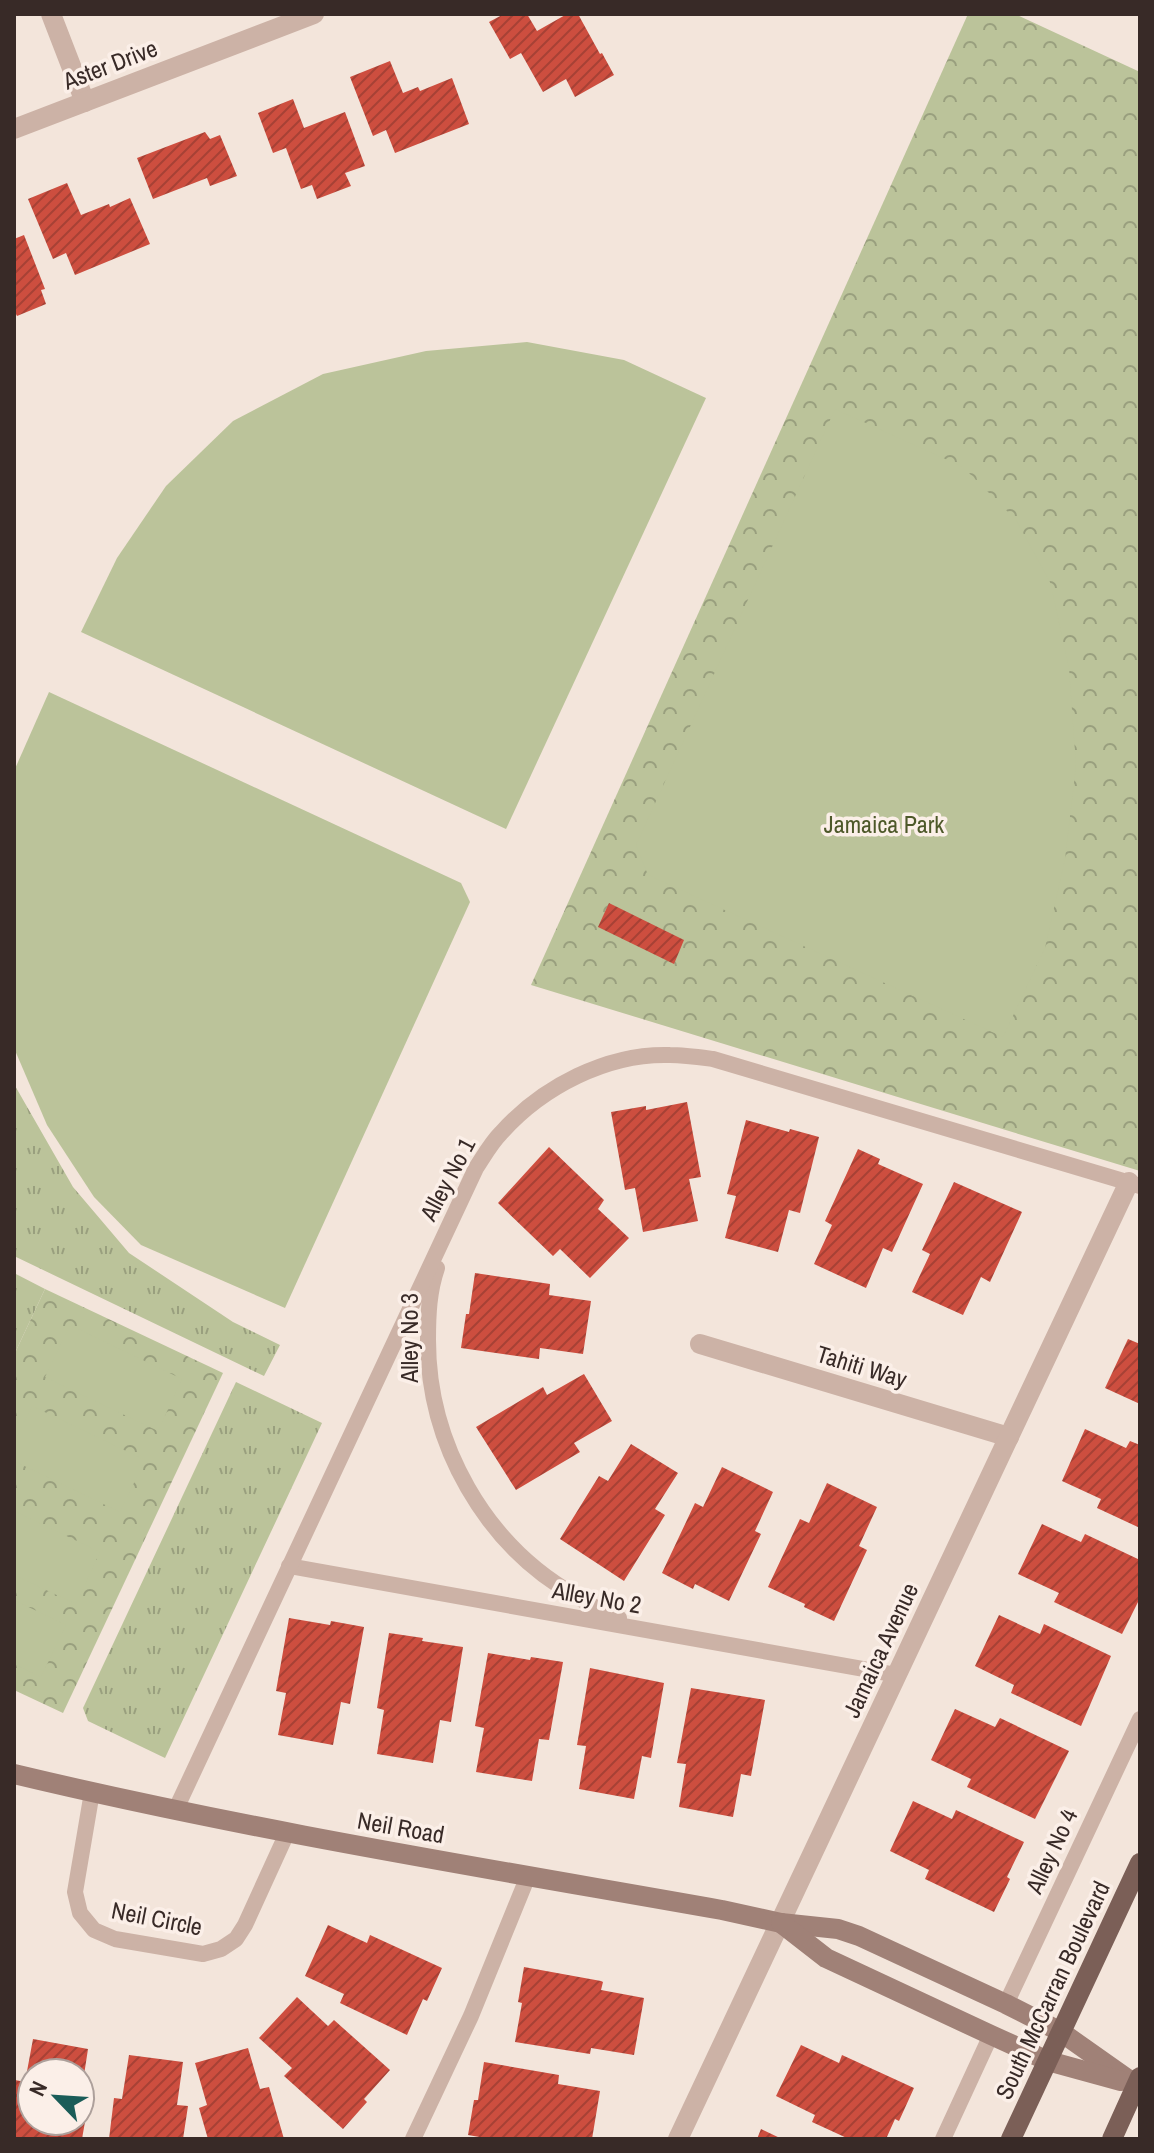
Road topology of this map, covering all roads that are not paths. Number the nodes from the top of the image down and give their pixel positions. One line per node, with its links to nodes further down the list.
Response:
1 (51, 14): 3 (street)
2 (314, 14): 3 (street, Aster Drive)
3 (85, 102): 4 (street, Aster Drive)
4 (14, 129)
5 (1134, 1184): 6 (lane, Alley No 1); 8 (street, Jamaica Avenue)
6 (454, 1213): 9 (lane, Alley No 1); 10 (lane, Alley No 3)
7 (700, 1344): 8 (street, Tahiti Way)
8 (1009, 1437): 11 (street, Jamaica Avenue)
9 (289, 1566): 10 (lane, Alley No 2); 15 (lane, Alley No 1)
10 (672, 1635): 11 (lane, Alley No 2)
11 (897, 1675): 19 (street, Jamaica Avenue)
12 (1140, 1719): 20 (lane, Alley No 4)
13 (14, 1774): 14 (street, Neil Road)
14 (92, 1792): 15 (street, Neil Road); 16 (lane, Neil Circle)
15 (175, 1811): 16 (street, Neil Road)
16 (287, 1833): 18 (street, Neil Road)
17 (1140, 1863): 21 (main road, South McCarran Boulevard)
18 (528, 1876): 19 (street, Neil Road); 25 (lane)
19 (781, 1923): 20 (street, Neil Road); 22 (street, Neil Road); 26 (street, Jamaica Avenue)
20 (1006, 2004): 21 (street, Neil Road)
21 (1061, 2032): 23 (main road, South McCarran Boulevard); 24 (street, Neil Road)
22 (991, 2035): 23 (street, Neil Road); 27 (lane)
23 (1048, 2061): 24 (street, Neil Road); 28 (main road, South McCarran Boulevard)
24 (1139, 2083): 29 (main road)
25 (413, 2139)
26 (678, 2139)
27 (943, 2139)
28 (1011, 2139)
29 (1112, 2139)

